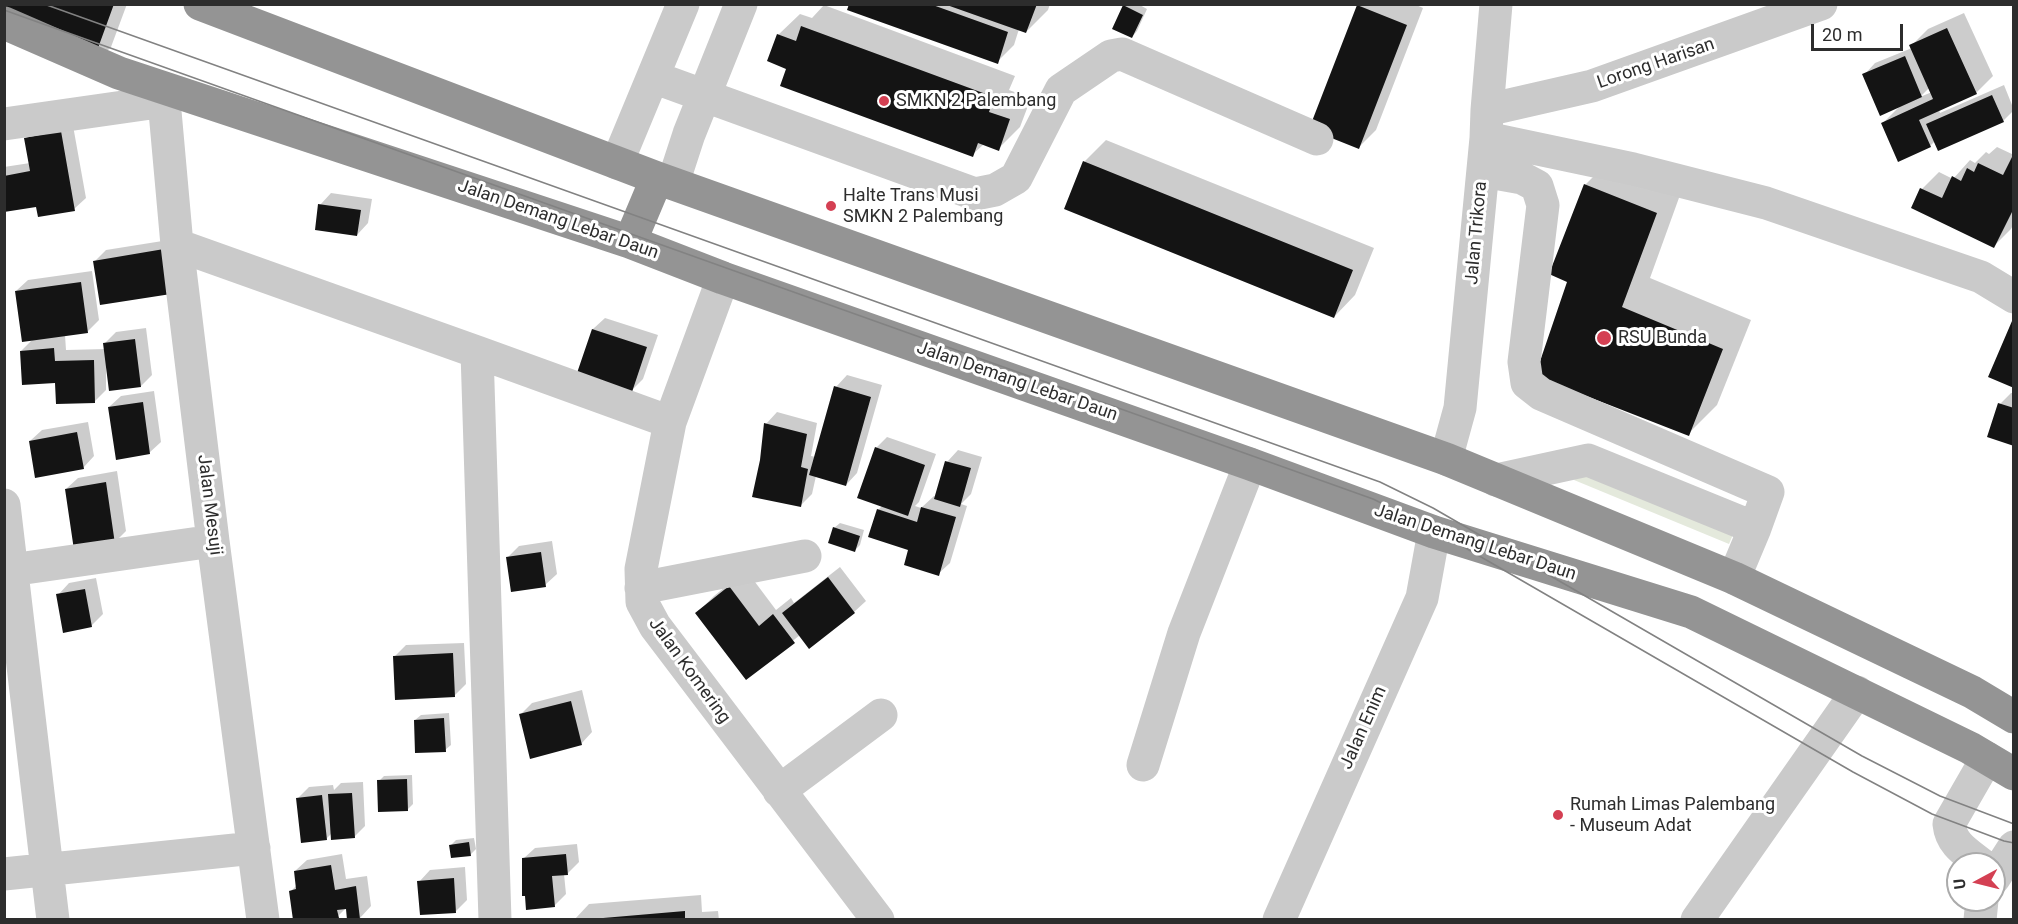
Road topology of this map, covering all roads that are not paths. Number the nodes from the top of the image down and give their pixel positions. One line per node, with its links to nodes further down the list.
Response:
1 (200, 4): 13 (highway)
2 (682, 4): 7 (street)
3 (741, 4): 9 (street)
4 (1496, 4): 11 (street, Jalan Trikora)
5 (1821, 4): 11 (street, Lorong Harisan)
6 (4, 24): 8 (highway, Jalan Demang Lebar Daun)
7 (653, 77): 9 (street); 13 (street)
8 (164, 95): 10 (street); 16 (highway, Jalan Demang Lebar Daun); 17 (street, Jalan Mesuji)
9 (706, 95): 12 (street); 15 (street)
10 (4, 124)
11 (1486, 124): 14 (street, Jalan Trikora); 19 (street)
12 (1317, 139)
13 (617, 163): 15 (highway)
14 (1483, 171): 22 (street, Jalan Trikora); 26 (street)
15 (665, 180): 16 (highway); 22 (highway)
16 (630, 242): 18 (highway, Jalan Demang Lebar Daun)
17 (177, 245): 20 (street); 28 (street, Jalan Mesuji)
18 (723, 278): 21 (street, Jalan Komering); 23 (highway, Jalan Demang Lebar Daun)
19 (2013, 297)
20 (477, 352): 21 (street); 45 (street)
21 (670, 422): 32 (street, Jalan Komering)
22 (1446, 459): 24 (highway)
23 (1250, 464): 27 (highway, Jalan Demang Lebar Daun); 36 (street)
24 (1496, 480): 26 (street); 31 (highway)
25 (4, 505): 30 (street)
26 (1755, 528): 31 (street)
27 (1434, 532): 33 (highway, Jalan Demang Lebar Daun); 47 (street, Jalan Enim)
28 (213, 541): 30 (street); 39 (street, Jalan Mesuji)
29 (805, 556): 32 (street)
30 (8, 570): 41 (street)
31 (1734, 578): 35 (highway)
32 (641, 588): 38 (street, Jalan Komering)
33 (1857, 692): 37 (highway, Jalan Demang Lebar Daun); 48 (street)
34 (881, 716): 38 (street)
35 (2013, 717)
36 (1143, 765)
37 (2000, 766): 40 (street)
38 (779, 791): 46 (street, Jalan Komering)
39 (254, 848): 41 (street); 44 (street, Jalan Mesuji)
40 (1963, 852)
41 (47, 871): 42 (street); 43 (street)
42 (4, 874)
43 (53, 920)
44 (263, 920)
45 (495, 920)
46 (878, 920)
47 (1280, 920)
48 (1697, 920)

